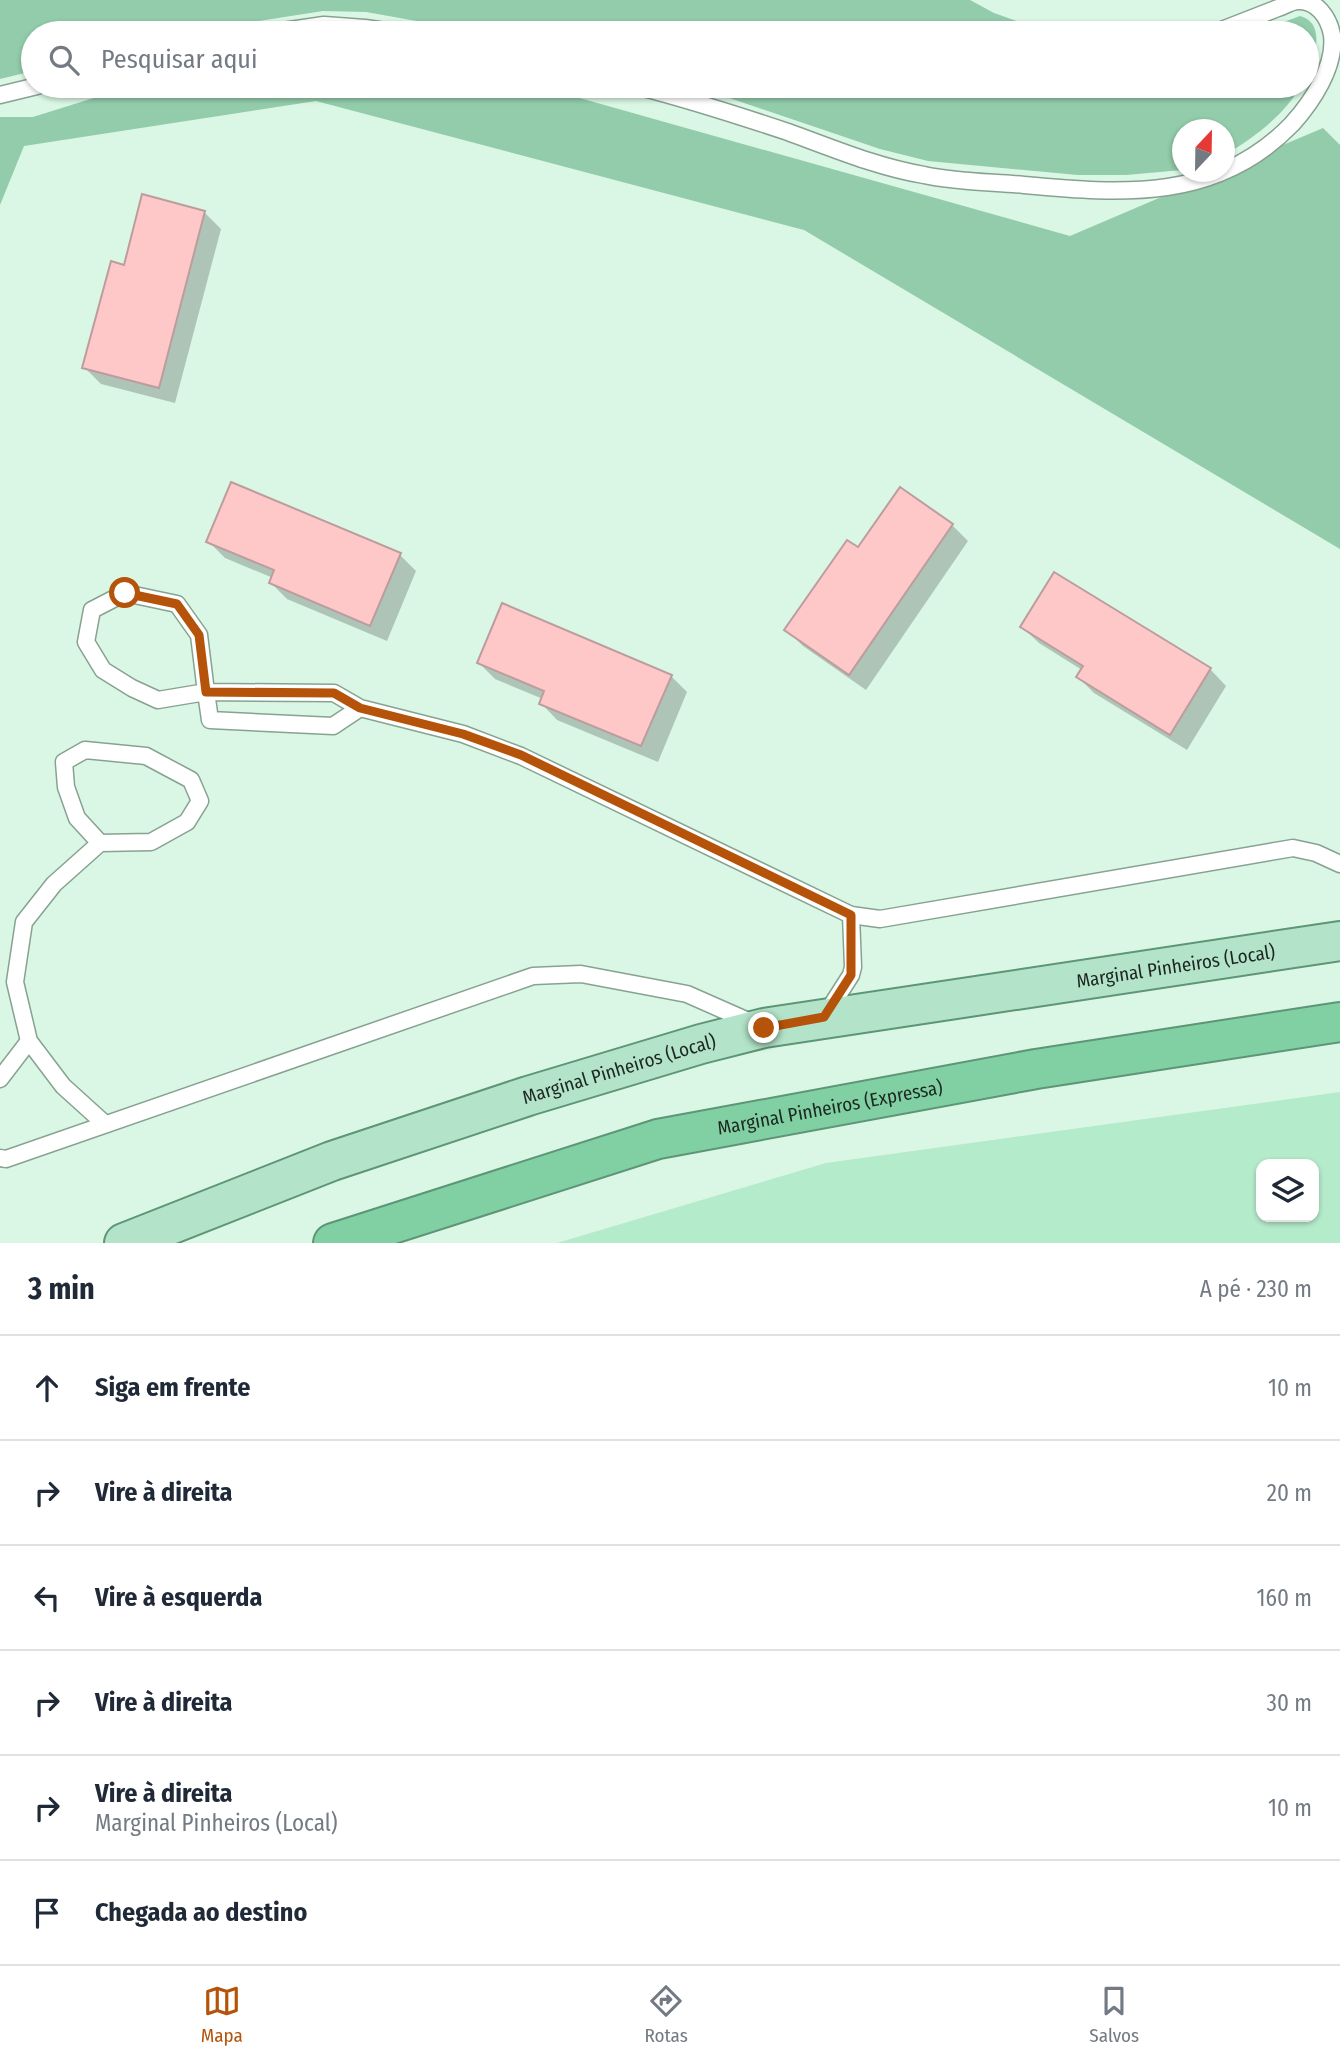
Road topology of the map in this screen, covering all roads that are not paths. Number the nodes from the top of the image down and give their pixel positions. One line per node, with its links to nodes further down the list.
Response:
1 (1245, 21): 2 (lane)
2 (1319, 86)
3 (21, 90): 4 (lane)
4 (0, 95)
5 (678, 98): 6 (lane)
6 (1312, 98)
7 (206, 692): 7 (lane); 8 (lane); 8 (lane)
8 (360, 708): 11 (lane)
9 (100, 843): 9 (lane); 16 (lane)
10 (1340, 864): 11 (lane)
11 (851, 915): 13 (lane)
12 (1340, 941): 13 (main road, Marginal Pinheiros (Local))
13 (824, 1017): 15 (main road, Marginal Pinheiros (Local))
14 (1340, 1022): 21 (highway, Marginal Pinheiros (Expressa))
15 (764, 1028): 18 (lane); 20 (main road, Marginal Pinheiros (Local))
16 (29, 1041): 17 (lane); 18 (lane)
17 (0, 1079)
18 (105, 1124): 19 (lane)
19 (0, 1158)
20 (124, 1243)
21 (333, 1243)

